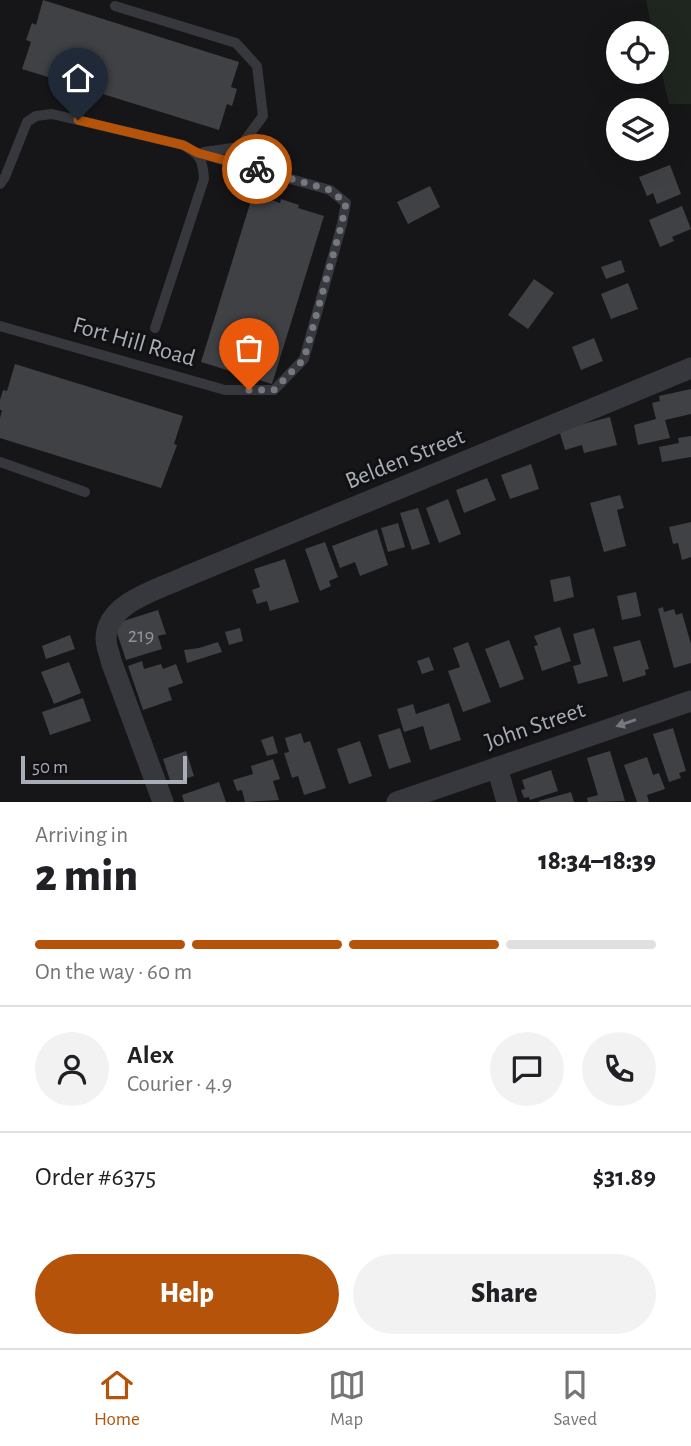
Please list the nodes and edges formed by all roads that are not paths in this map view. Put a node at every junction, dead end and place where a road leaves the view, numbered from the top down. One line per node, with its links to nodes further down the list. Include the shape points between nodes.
1 (115, 6): 2 (lane, Fort Hill Road, via 236,43 257,66 263,116 240,147)
2 (198, 153): 3 (lane, Fort Hill Road, via 183,145 52,114 36,116 27,122); 4 (lane, Fort Hill Road, via 330,190 346,203 304,359 274,390 225,390); 5 (lane, Fort Hill Road, via 204,179)
3 (0, 184)
4 (0, 326)
5 (155, 328)
6 (691, 368): 11 (street, Belden Street, via 120,607 106,639 111,662)
7 (0, 462): 8 (lane)
8 (85, 492)
9 (691, 701): 10 (street, John Street, one-way to 10)
10 (497, 767): 12 (street, John Street); 13 (street)
11 (163, 802)
12 (397, 802)
13 (508, 802)

